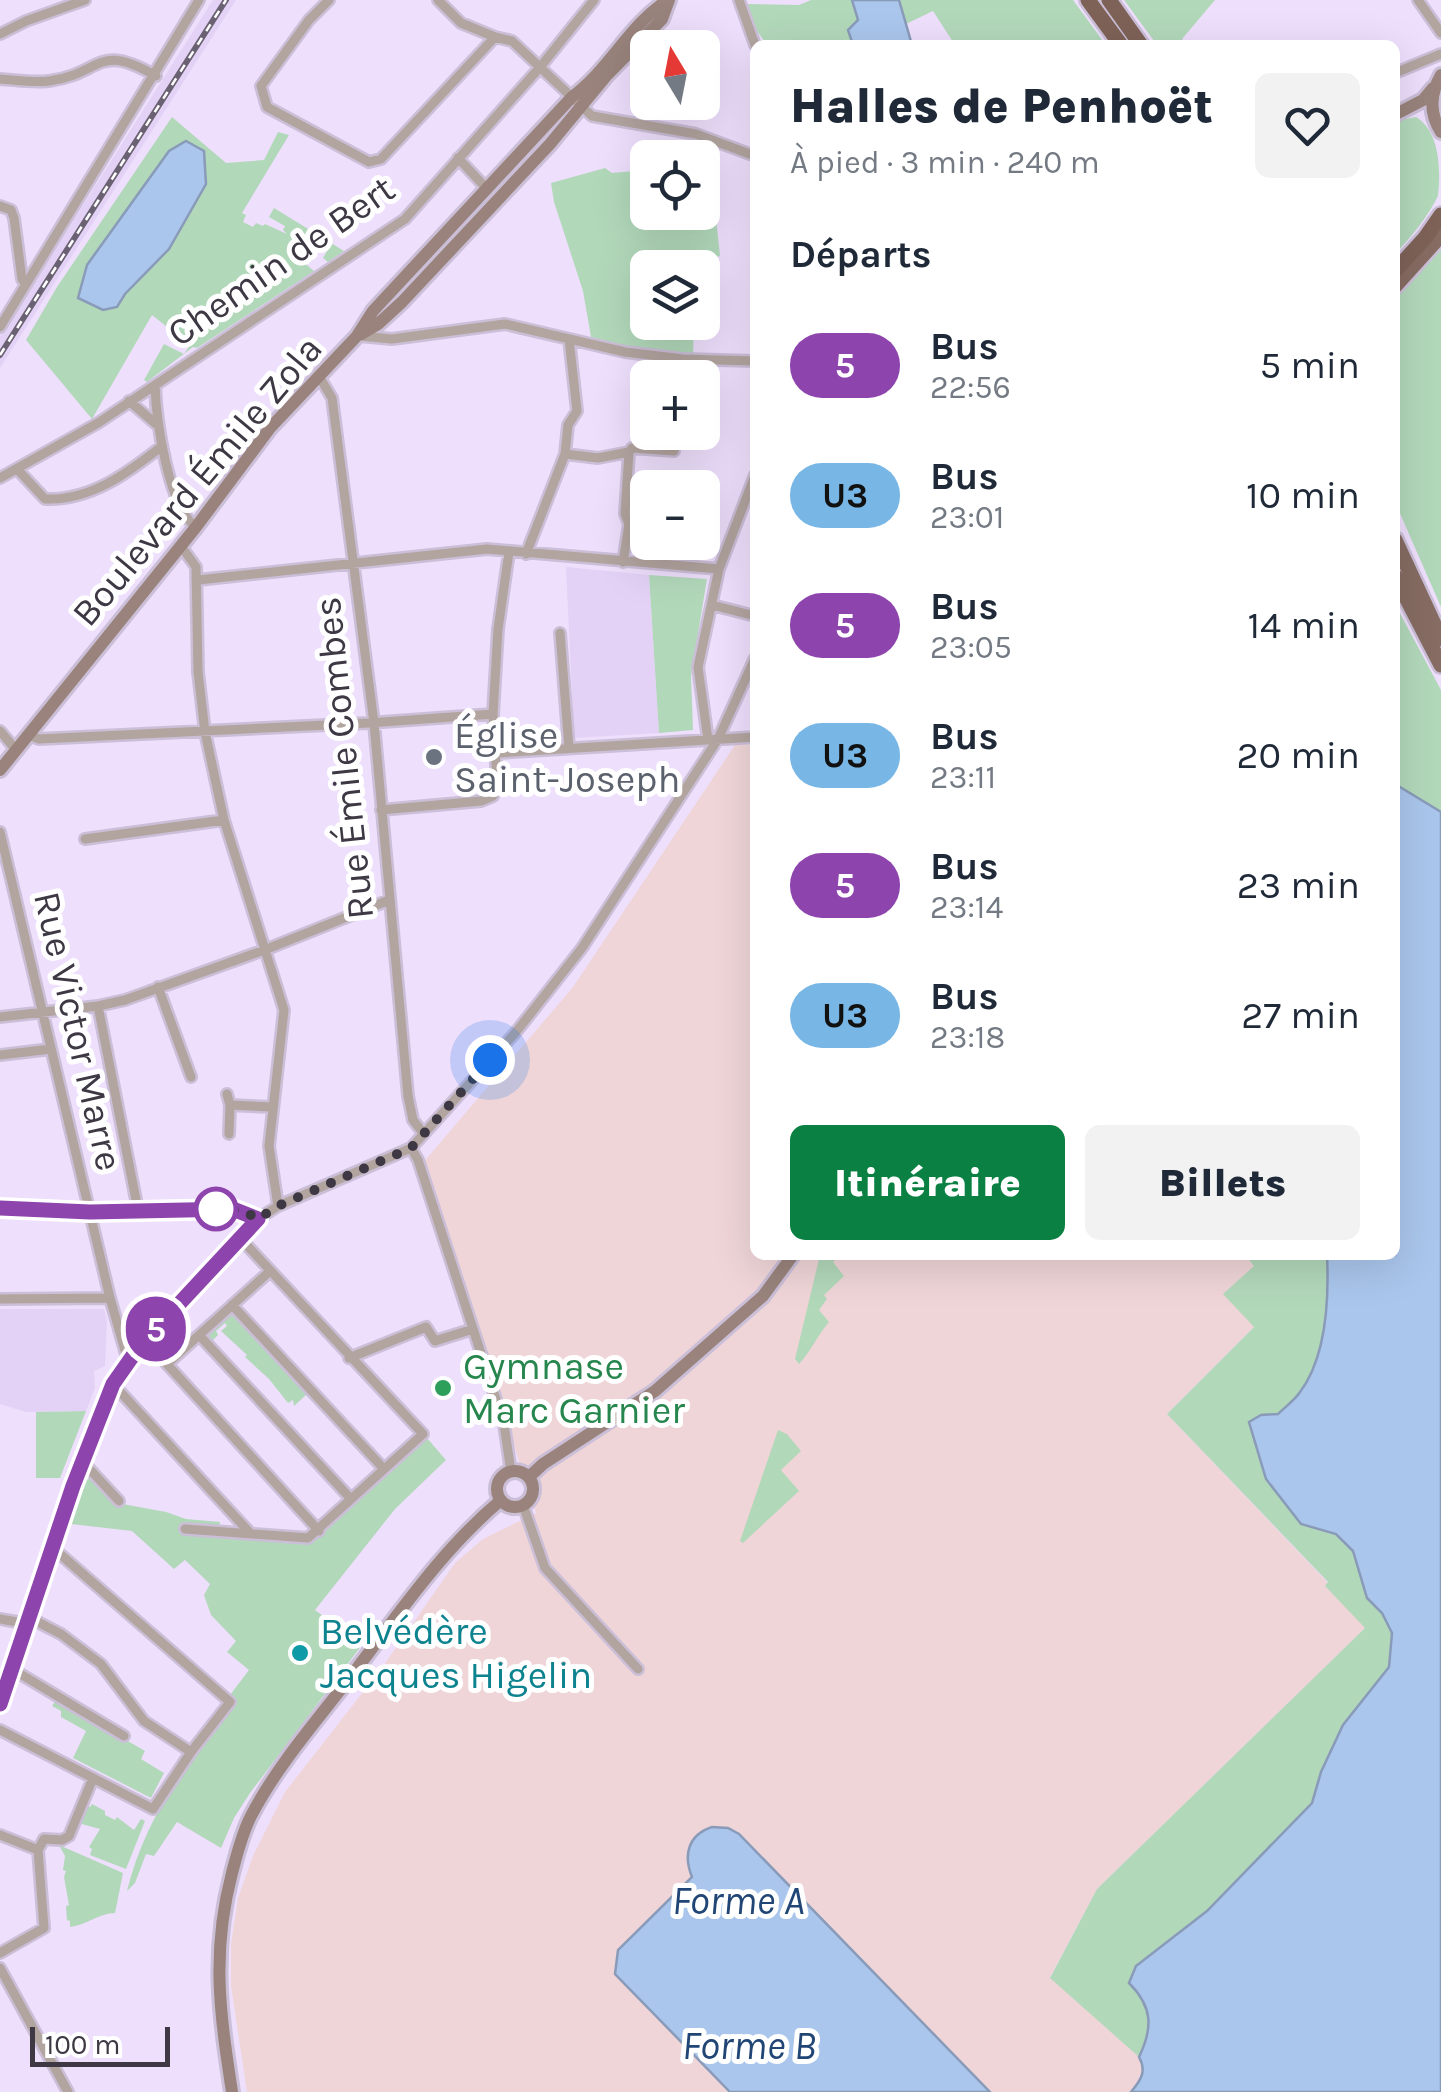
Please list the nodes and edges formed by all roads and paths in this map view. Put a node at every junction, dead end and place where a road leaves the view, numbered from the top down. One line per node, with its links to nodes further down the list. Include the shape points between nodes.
1 (199, 0): 19 (street)
2 (329, 0): 12 (street, via 261,86 262,101 368,162 381,160)
3 (438, 0): 12 (street, via 461,23)
4 (594, 0): 17 (street, Chemin de Bert)
5 (1088, 0): 14 (highway)
6 (1109, 0): 15 (highway)
7 (1418, 0): 10 (street)
8 (78, 1): 11 (street)
9 (739, 4): 13 (street)
10 (1441, 33)
11 (0, 34)
12 (495, 37): 17 (street, via 512,41)
13 (753, 40)
14 (1117, 40)
15 (1137, 40)
16 (1441, 54): 18 (street)
17 (542, 66): 22 (street); 27 (street, Chemin de Bert)
18 (1400, 72)
19 (156, 76): 20 (street, via 136,63 106,59 47,82); 34 (street)
20 (0, 79)
21 (1438, 81): 23 (main road, via 1423,100); 25 (main road, via 1432,112)
22 (577, 102): 22 (main road, Boulevard Émile Zola, via 662,19 668,0 644,17); 26 (street, via 592,116 696,134); 28 (main road, Boulevard Émile Zola); 36 (main road, Boulevard Émile Zola, via 550,144 402,302)
23 (1400, 111)
24 (1400, 113): 25 (main road, via 1424,116)
25 (1439, 128)
26 (750, 154)
27 (458, 158): 28 (street); 40 (street, Chemin de Bert, via 405,219)
28 (486, 188): 36 (main road, Boulevard Émile Zola, via 373,310)
29 (0, 206): 34 (street, via 14,218)
30 (1441, 214): 32 (highway)
31 (1441, 235): 33 (main road)
32 (1400, 266)
33 (1400, 280)
34 (26, 283): 35 (street)
35 (0, 327)
36 (357, 336): 37 (street, via 392,339 505,324); 39 (main road, Boulevard Émile Zola)
37 (568, 339): 38 (street, via 664,356); 46 (street, via 576,411)
38 (750, 360)
39 (320, 378): 50 (main road, Boulevard Émile Zola, via 270,428); 56 (street, Rue Émile Combes, via 332,398)
40 (155, 385): 41 (street, Chemin de Bert); 42 (street)
41 (129, 401): 42 (street); 47 (street, Chemin de Bert)
42 (156, 424): 43 (street)
43 (162, 446): 47 (street, via 125,476 71,498 44,498); 50 (street, via 182,514)
44 (674, 451): 45 (street)
45 (629, 452): 46 (street, via 598,458); 55 (street)
46 (565, 454): 54 (street)
47 (18, 470): 48 (street, Chemin de Bert)
48 (0, 478)
49 (750, 488): 57 (street)
50 (196, 527): 51 (main road, Boulevard Émile Zola)
51 (181, 546): 58 (street); 70 (main road, Boulevard Émile Zola)
52 (1400, 551): 63 (main road)
53 (509, 552): 54 (street); 56 (street); 66 (street)
54 (526, 554): 55 (street)
55 (624, 562): 57 (street)
56 (353, 565): 58 (street); 67 (street, Rue Émile Combes)
57 (719, 569): 60 (street)
58 (198, 580): 69 (street)
59 (1400, 586): 64 (main road)
60 (712, 605): 61 (street); 72 (street, via 698,668)
61 (750, 615)
62 (560, 633): 73 (street)
63 (1441, 639)
64 (1441, 665)
65 (750, 668): 72 (street)
66 (493, 714): 67 (street); 75 (street)
67 (374, 723): 69 (street); 77 (street, Rue Émile Combes)
68 (0, 731): 74 (street)
69 (205, 732): 70 (street); 78 (street)
70 (28, 734): 74 (main road, Boulevard Émile Zola)
71 (750, 737): 72 (street)
72 (713, 739): 73 (street); 93 (street, via 582,948)
73 (569, 748): 75 (street)
74 (16, 750): 76 (main road, Boulevard Émile Zola)
75 (496, 753): 77 (street, via 493,796)
76 (0, 770)
77 (381, 810): 81 (street, Rue Émile Combes)
78 (224, 820): 80 (street); 82 (street)
79 (0, 832): 85 (street, Rue Victor Marre)
80 (85, 838)
81 (389, 900): 82 (street); 93 (street, Rue Émile Combes, via 411,1114)
82 (266, 950): 83 (street); 92 (street, via 284,1010)
83 (158, 988): 84 (street); 89 (street)
84 (98, 1006): 85 (street); 98 (street)
85 (42, 1011): 86 (street); 87 (street, Rue Victor Marre)
86 (0, 1017)
87 (51, 1049): 88 (street); 99 (street, Rue Victor Marre)
88 (0, 1055)
89 (190, 1077)
90 (227, 1094): 91 (street)
91 (230, 1106): 92 (street); 94 (street)
92 (272, 1107): 96 (street, via 269,1146)
93 (424, 1133): 95 (street)
94 (230, 1134)
95 (411, 1148): 96 (street); 107 (street)
96 (278, 1206): 100 (street)
97 (0, 1208): 99 (street)
98 (138, 1210): 99 (street); 100 (street, via 233,1209)
99 (90, 1212): 104 (street, Rue Victor Marre)
100 (258, 1219): 101 (street)
101 (240, 1238): 103 (street); 109 (street)
102 (789, 1260): 117 (main road, via 763,1296 655,1391)
103 (269, 1272): 106 (street); 110 (street)
104 (110, 1298): 105 (street); 111 (street, Rue Victor Marre)
105 (0, 1300)
106 (232, 1305): 108 (street); 115 (street)
107 (473, 1329): 110 (street, via 435,1341 426,1327); 116 (street, via 504,1424)
108 (199, 1335): 112 (street); 118 (street)
109 (145, 1340): 111 (street); 112 (street)
110 (349, 1358): 115 (street, via 422,1434)
111 (128, 1360): 113 (street)
112 (167, 1364): 123 (street)
113 (113, 1384): 114 (street); 124 (street)
114 (83, 1462): 120 (street); 125 (street)
115 (384, 1470): 118 (street)
116 (511, 1472): 117 (main road); 119 (main road, via 498,1483)
117 (529, 1477): 121 (main road, via 532,1493)
118 (352, 1499): 123 (street)
119 (501, 1500): 121 (main road); 140 (main road, via 409,1598 249,1819 222,1914 217,1964)
120 (119, 1501)
121 (522, 1505): 129 (street, via 544,1568)
122 (186, 1528): 124 (street)
123 (318, 1532): 124 (street, via 308,1538)
124 (252, 1534)
125 (53, 1548): 127 (street); 133 (street, via 230,1702)
126 (0, 1619): 127 (street)
127 (29, 1621): 128 (street); 133 (street, via 62,1634 101,1664 144,1721)
128 (12, 1669): 130 (street); 132 (street)
129 (638, 1670)
130 (0, 1704)
131 (0, 1730): 134 (street)
132 (124, 1736)
133 (190, 1752): 134 (street, via 154,1809)
134 (92, 1778): 136 (street, via 68,1836 44,1839)
135 (0, 1836): 136 (street)
136 (38, 1850): 137 (street, via 44,1928)
137 (0, 1953)
138 (0, 1968): 139 (street)
139 (68, 2092)
140 (232, 2092)

